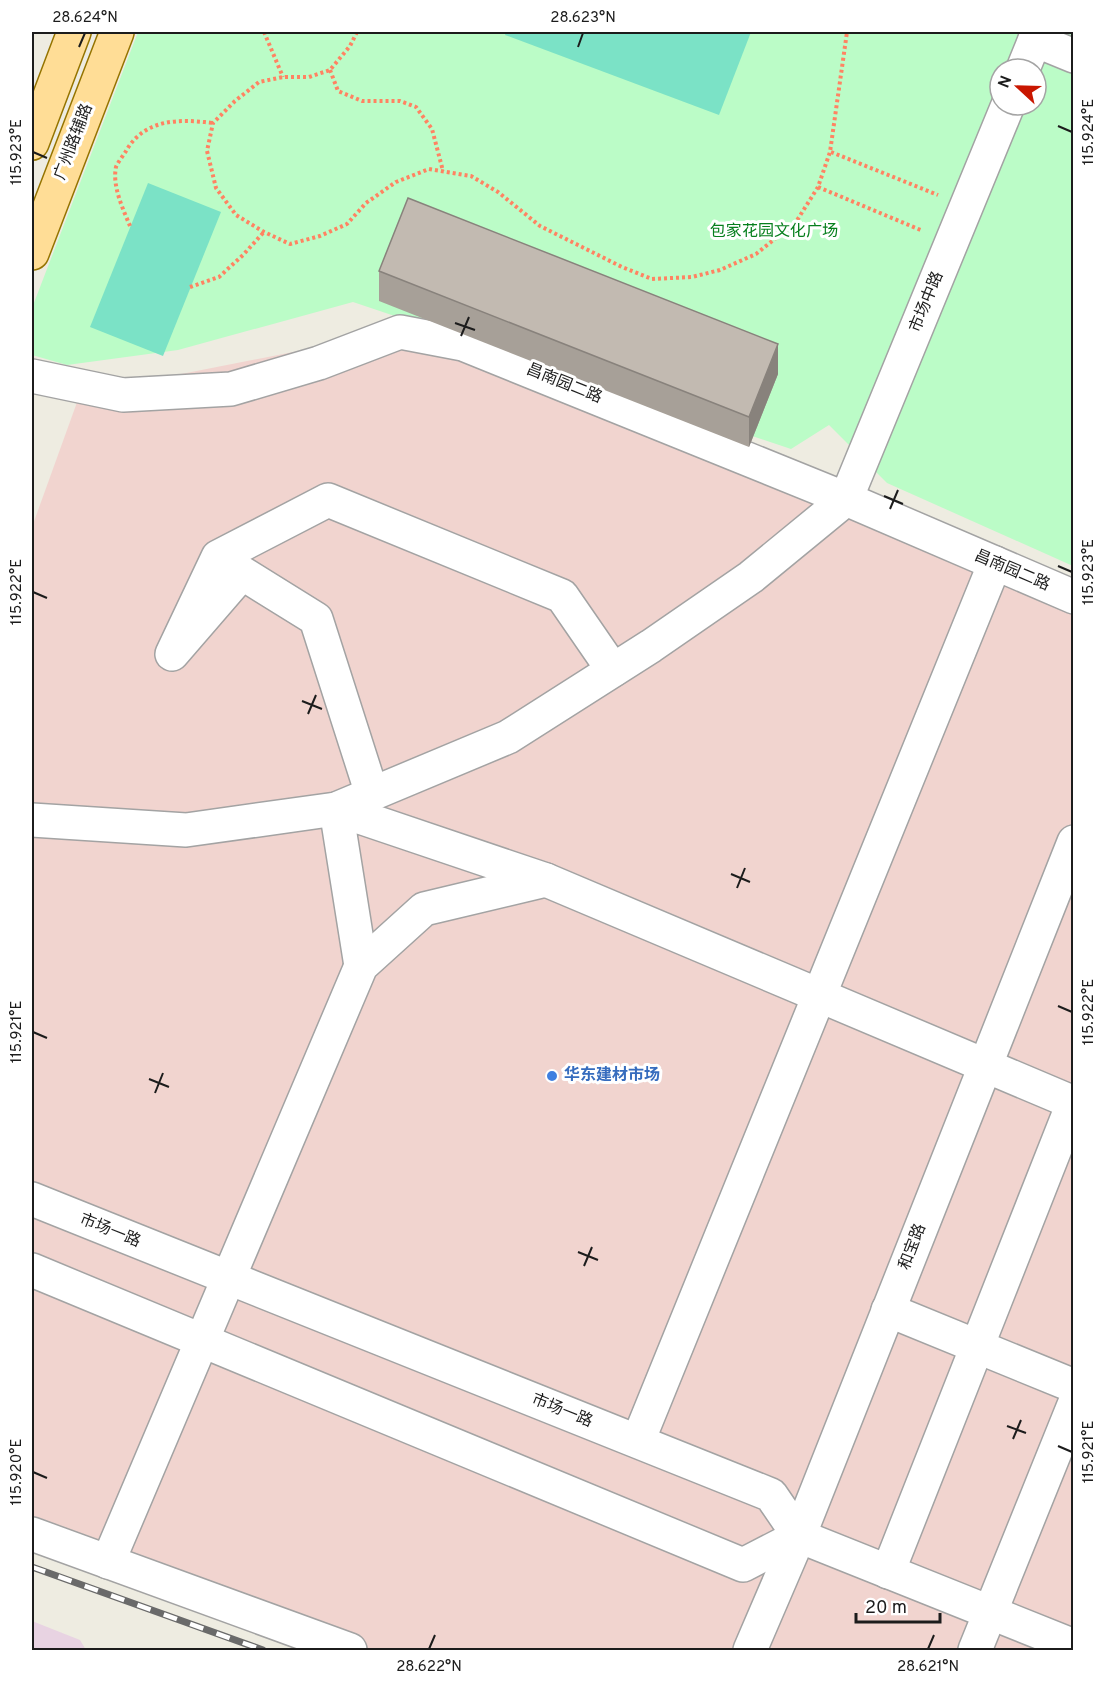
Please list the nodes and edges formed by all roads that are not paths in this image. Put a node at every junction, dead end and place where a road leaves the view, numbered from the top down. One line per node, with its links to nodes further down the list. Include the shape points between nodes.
1 (74, 32): 6 (main road)
2 (117, 32): 7 (main road, 广州路辅路)
3 (1032, 47): 4 (street)
4 (1074, 56)
5 (1003, 117): 9 (street, 市场中路)
6 (32, 142)
7 (32, 253)
8 (34, 384): 9 (street, 昌南园二路, via 123,395 231,389 319,363 400,332 464,344)
9 (846, 499): 10 (street, 昌南园二路); 12 (street, via 751,577)
10 (995, 563): 11 (street, 昌南园二路); 19 (street)
11 (1074, 597)
12 (613, 670): 13 (street, via 508,737); 13 (street, via 562,596 328,500 218,557 172,654 242,573 316,620)
13 (372, 794): 14 (street)
14 (336, 809): 15 (street, via 186,830); 17 (street); 18 (street)
15 (32, 820)
16 (1070, 861): 20 (street, 和宝路)
17 (546, 880): 18 (street, via 424,909); 19 (street)
18 (361, 966): 24 (street)
19 (819, 995): 20 (street); 30 (street)
20 (984, 1065): 21 (street); 25 (street, 和宝路)
21 (1073, 1102): 27 (street)
22 (32, 1199): 24 (street, 市场一路)
23 (32, 1270): 26 (street)
24 (229, 1278): 26 (street); 30 (street, 市场一路)
25 (888, 1310): 27 (street); 32 (street, 和宝路)
26 (202, 1341): 32 (street, via 743,1565); 33 (street)
27 (977, 1347): 28 (street); 34 (street)
28 (1074, 1386)
29 (1074, 1405): 35 (street)
30 (638, 1441): 32 (street, 市场一路, via 771,1495)
31 (32, 1534): 33 (street)
32 (800, 1536): 34 (street); 38 (street, 和宝路)
33 (108, 1562): 37 (street)
34 (888, 1572): 35 (street)
35 (990, 1613): 36 (street); 39 (street)
36 (1074, 1646)
37 (350, 1650)
38 (750, 1650)
39 (975, 1650)

